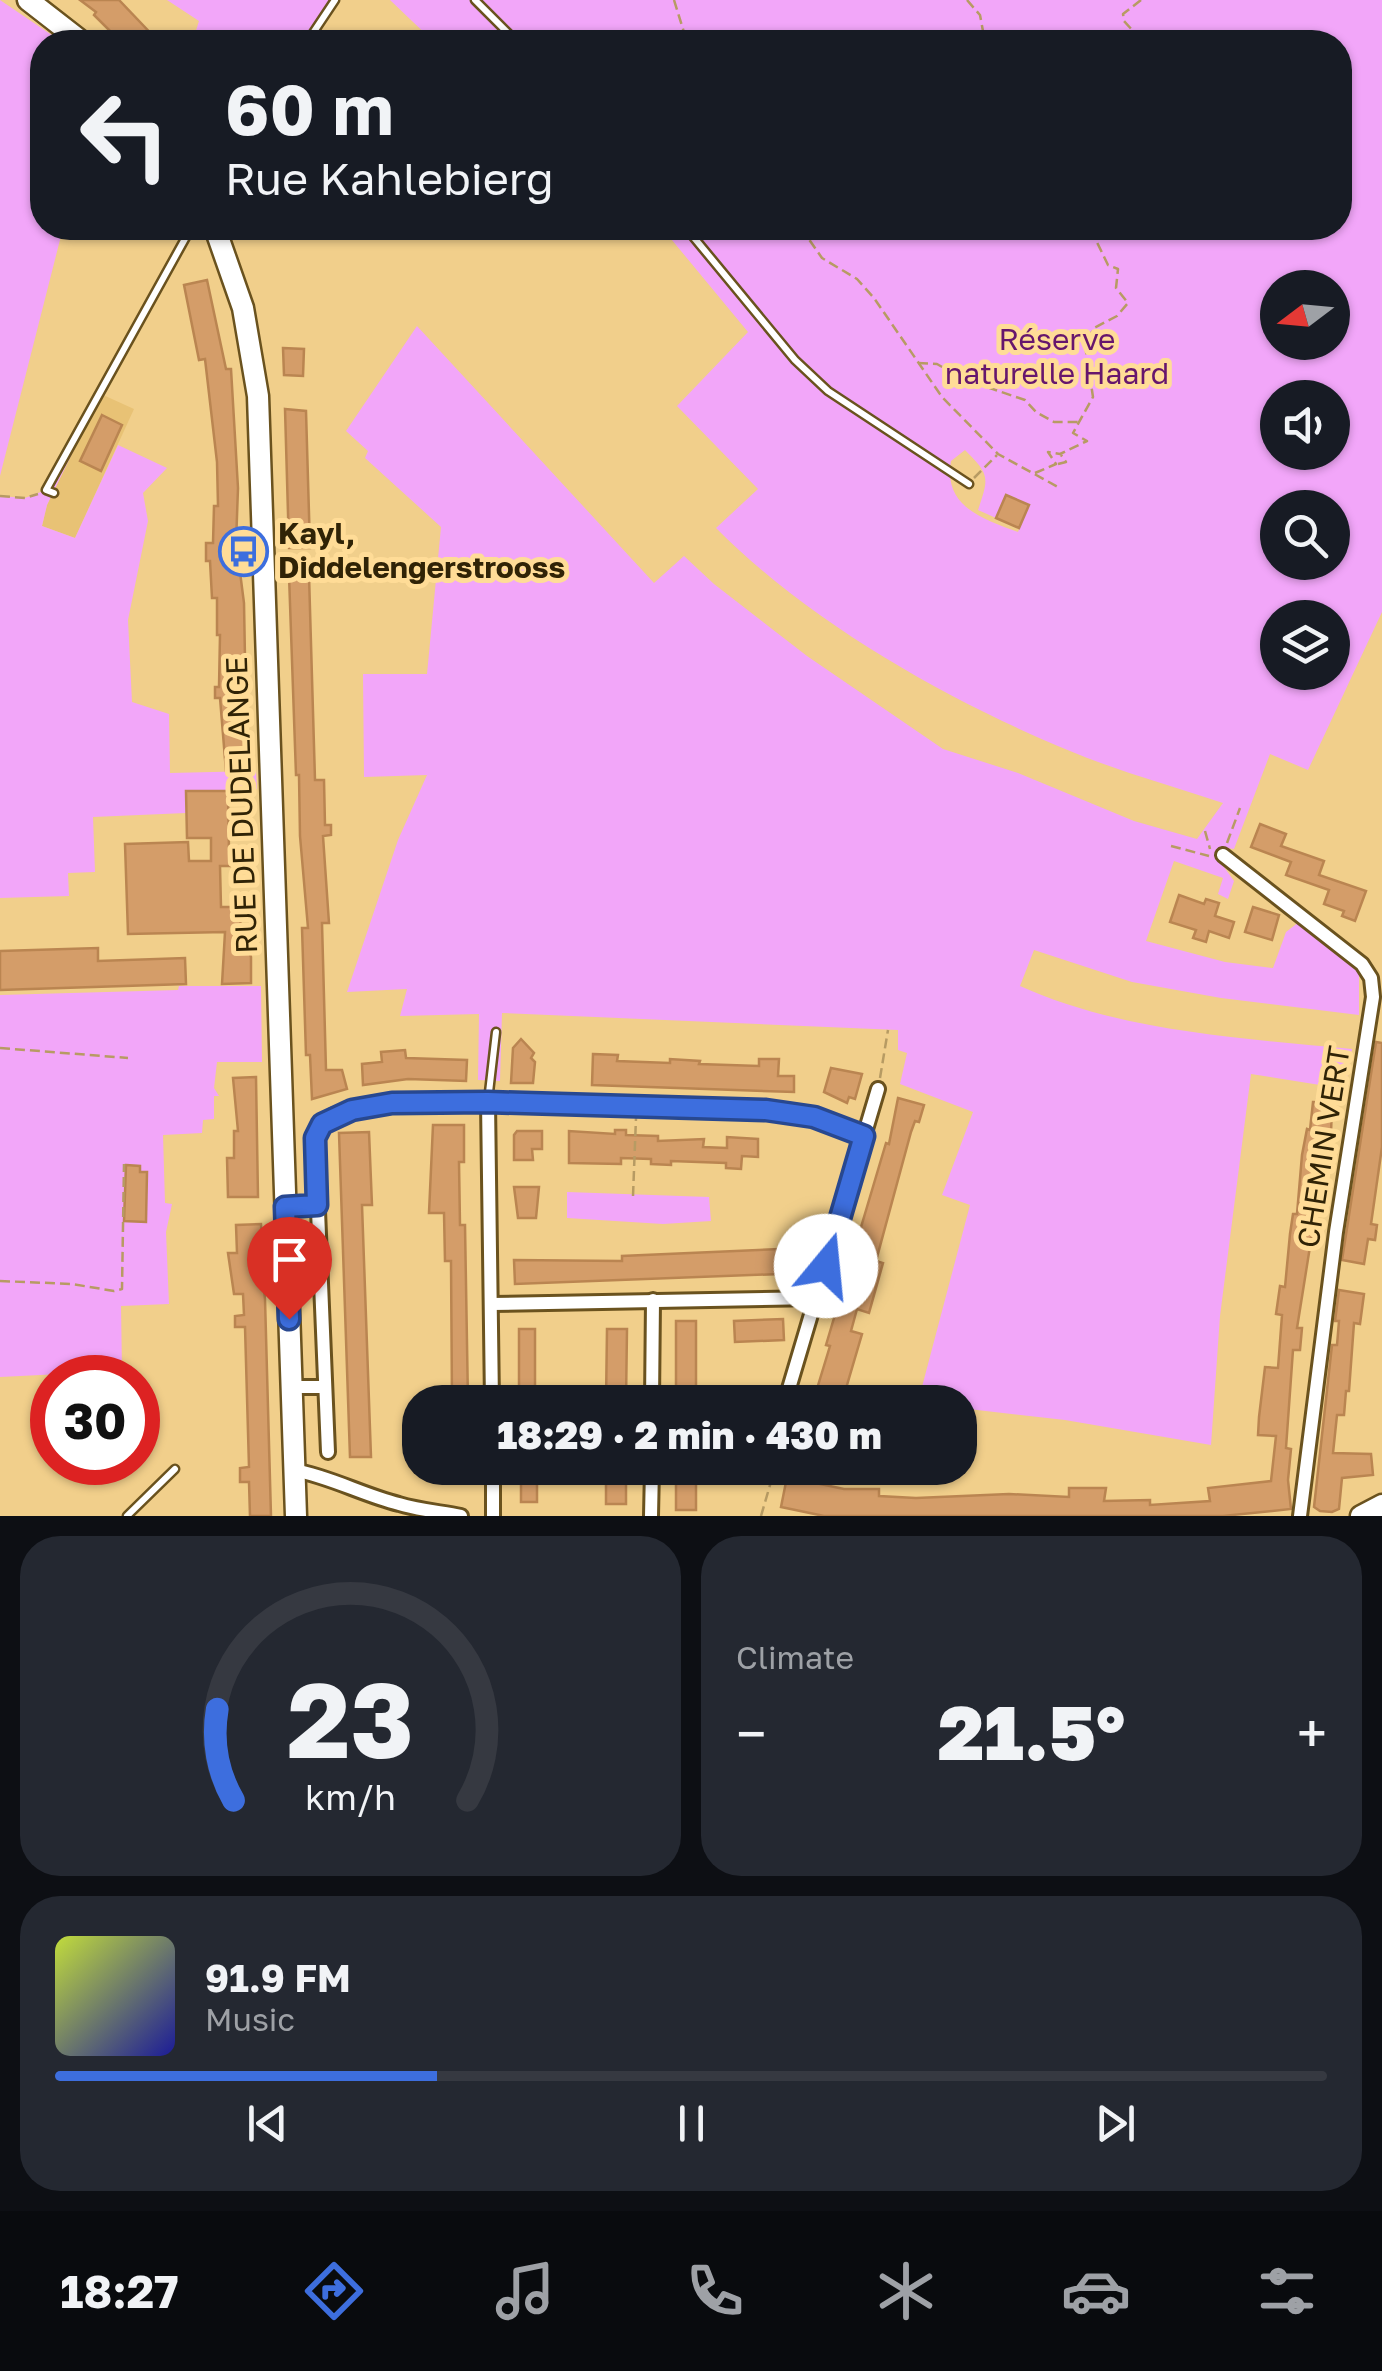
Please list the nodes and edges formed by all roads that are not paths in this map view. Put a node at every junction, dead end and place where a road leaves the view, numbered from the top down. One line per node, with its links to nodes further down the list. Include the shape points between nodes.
1 (28, 0): 4 (main road)
2 (335, 0): 5 (lane)
3 (475, 0): 6 (lane)
4 (67, 30)
5 (316, 30)
6 (506, 30)
7 (183, 240): 11 (lane)
8 (219, 240): 18 (main road, RUE DE DUDELANGE, via 243,308 258,396)
9 (696, 240): 10 (lane, via 828,392)
10 (969, 484)
11 (50, 491)
12 (1223, 855): 37 (street, CHEMIN VERT, via 1362,964 1371,978)
13 (496, 1032): 15 (lane)
14 (878, 1089): 16 (street)
15 (488, 1102): 16 (street, via 766,1110 814,1117); 17 (street, via 392,1103 334,1115 315,1138); 21 (street)
16 (864, 1136): 19 (street)
17 (317, 1205): 18 (street); 25 (street)
18 (285, 1207): 26 (main road, RUE DE DUDELANGE)
19 (816, 1298): 20 (street); 24 (street)
20 (653, 1300): 21 (street); 23 (street)
21 (491, 1304): 22 (street)
22 (492, 1385)
23 (652, 1385)
24 (790, 1385)
25 (325, 1386): 26 (street); 27 (street)
26 (290, 1387): 29 (main road, RUE DE DUDELANGE)
27 (328, 1452)
28 (174, 1469): 32 (lane)
29 (294, 1470): 33 (main road, RUE DE DUDELANGE); 34 (street, via 400,1505)
30 (493, 1485): 35 (street)
31 (652, 1485): 36 (street)
32 (128, 1516)
33 (296, 1516)
34 (461, 1516)
35 (493, 1516)
36 (651, 1516)
37 (1300, 1516)

